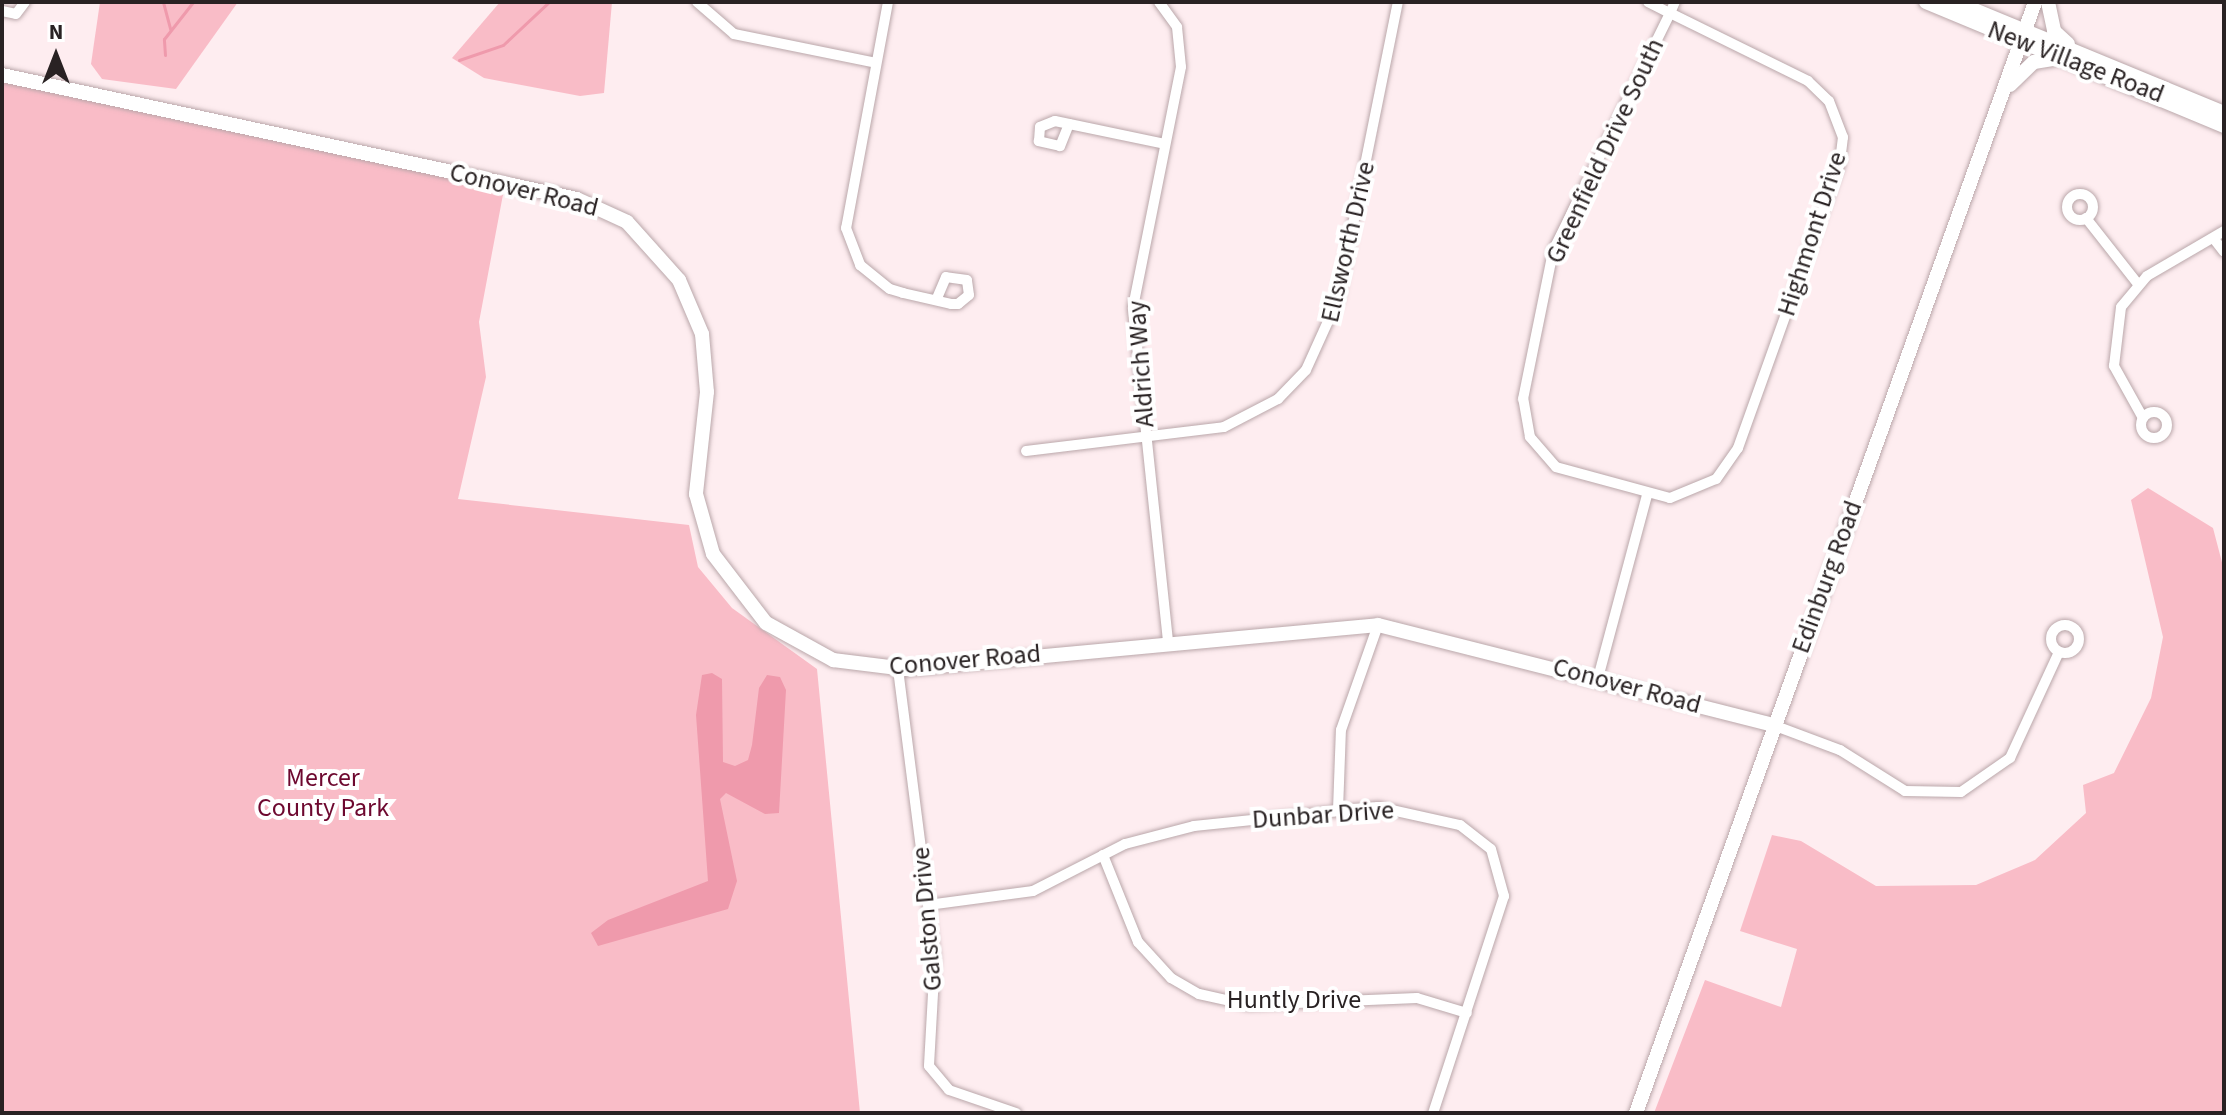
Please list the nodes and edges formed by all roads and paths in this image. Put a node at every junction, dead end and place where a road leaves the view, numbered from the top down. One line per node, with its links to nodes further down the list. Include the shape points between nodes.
1 (25, 2): 12 (street, via 16,14)
2 (697, 2): 16 (street, via 734,34)
3 (888, 2): 16 (street)
4 (1159, 2): 22 (street, Aldrich Way, via 1177,27 1182,53)
5 (1398, 2): 30 (street, Ellsworth Drive, via 1338,299 1316,356 1278,399 1243,420)
6 (1648, 2): 13 (street, Highmont Drive)
7 (1675, 2): 13 (street, Greenfield Drive South)
8 (1926, 2): 14 (street, New Village Road)
9 (1955, 2): 14 (street, New Village Road)
10 (2035, 2): 14 (street, Edinburg Road)
11 (2047, 2): 14 (street, Edinburg Road); 15 (street, via 2054,31)
12 (2, 11)
13 (1670, 13): 32 (street, Highmont Drive, via 1808,81 1829,101 1843,137 1840,163 1738,448); 33 (street, Greenfield Drive South, via 1553,251 1523,399 1530,437 1545,459 1568,473)
14 (2025, 37): 15 (street, New Village Road); 18 (street, Edinburg Road)
15 (2071, 54): 18 (street, via 2034,62); 19 (street, New Village Road); 21 (street, New Village Road)
16 (876, 63): 28 (street, via 846,215 848,242 879,283)
17 (2, 75): 37 (street, Conover Road, via 577,199 627,222 679,280 702,334 707,392 696,494 724,574 750,608 797,644 857,666)
18 (2007, 88): 39 (street, Edinburg Road)
19 (2224, 113)
20 (1069, 124): 22 (street)
21 (2224, 126)
22 (1165, 144): 30 (street, Aldrich Way, via 1133,308)
23 (2086, 218): 27 (street)
24 (2224, 231): 25 (street)
25 (2214, 239): 26 (street); 27 (street)
26 (2224, 252)
27 (2138, 284): 29 (street, via 2121,307 2112,350 2118,381)
28 (936, 300)
29 (2143, 418)
30 (1147, 438): 31 (street, Ellsworth Drive); 35 (street, Aldrich Way)
31 (1026, 451)
32 (1707, 486): 33 (street, Greenfield Drive South, via 1683,496)
33 (1647, 495): 38 (street)
34 (1378, 625): 35 (street, Conover Road); 38 (street, Conover Road); 40 (street, via 1341,730)
35 (1168, 640): 37 (street, Conover Road)
36 (2059, 652): 39 (street, via 2010,758 1961,792 1905,791 1840,750)
37 (898, 669): 42 (street, Galston Drive)
38 (1598, 678): 39 (street, Conover Road)
39 (1773, 725): 46 (street, Edinburg Road)
40 (1338, 810): 41 (street, Dunbar Drive, via 1171,830); 43 (street, Dunbar Drive, via 1422,812 1472,831 1491,849 1504,896)
41 (1103, 855): 42 (street, Dunbar Drive, via 1033,891); 43 (street, Huntly Drive, via 1138,942 1171,978 1199,994 1248,1005 1417,998)
42 (928, 905): 44 (street, Galston Drive, via 935,984 929,1066 949,1090)
43 (1467, 1013): 45 (street, Dunbar Drive)
44 (1016, 1113)
45 (1433, 1113)
46 (1636, 1113)

